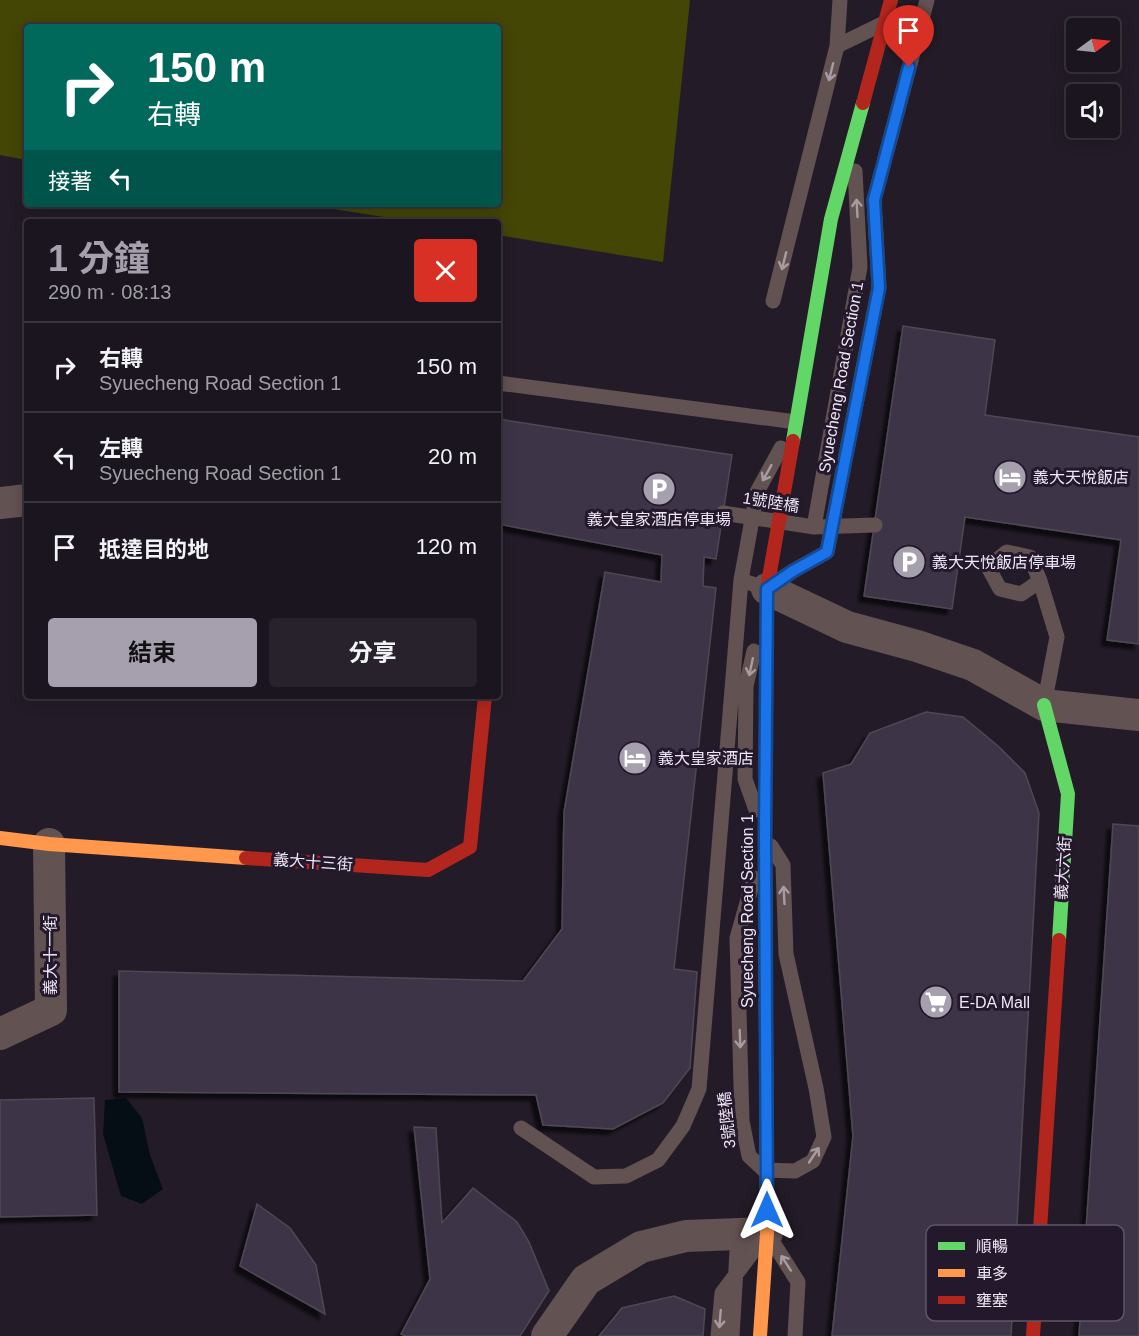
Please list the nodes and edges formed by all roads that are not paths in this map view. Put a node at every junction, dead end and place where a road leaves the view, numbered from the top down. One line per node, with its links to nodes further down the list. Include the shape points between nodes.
1 (840, 0): 6 (lane)
2 (879, 0): 5 (street)
3 (891, 0): 5 (street)
4 (927, 0): 17 (lane, Syuecheng Road Section 1, via 874,200 879,288 827,552 793,571)
5 (885, 23): 6 (lane); 7 (street)
6 (837, 46): 8 (lane, one-way to 8)
7 (853, 141): 10 (street, via 831,219); 15 (lane, 1號陸橋, one-way to 7, via 860,267)
8 (773, 302)
9 (501, 383): 10 (lane)
10 (796, 422): 17 (street); 17 (lane, one-way to 17, via 757,492)
11 (24, 500): 12 (street)
12 (0, 503)
13 (723, 513): 15 (lane, 1號陸橋)
14 (874, 525): 15 (lane, 1號陸橋)
15 (814, 527)
16 (1040, 581): 19 (lane, via 1057,637)
17 (754, 585): 19 (street, via 847,627 974,665); 21 (lane, 3號陸橋, via 746,686 745,778); 27 (lane, via 699,1089 683,1126 658,1160 626,1176 594,1178)
18 (485, 699): 23 (street, 義大十三街, via 470,847 428,870)
19 (1044, 705): 20 (street); 28 (street, 義大六街, via 1068,794)
20 (1139, 716)
21 (765, 836): 24 (lane, 3號陸橋, one-way to 21, via 783,865); 24 (lane, 3號陸橋, one-way to 24, via 737,938 742,1121 749,1156 764,1170 795,1171 813,1161 824,1137 786,954); 25 (street, Syuecheng Road Section 1)
22 (0, 838): 23 (street, 義大十三街)
23 (49, 844): 26 (street, 義大十一街, via 51,1010)
24 (786, 919): 25 (lane)
25 (765, 943): 29 (street, Syuecheng Road Section 1)
26 (0, 1034)
27 (521, 1128)
28 (1040, 1225)
29 (753, 1233): 30 (lane); 30 (lane, Syuecheng Road Section 1); 32 (street, via 686,1236 641,1247 586,1280); 35 (street, Syuecheng Road Section 1); 36 (lane, one-way to 29, via 798,1282)
30 (736, 1274): 33 (lane, one-way to 33, via 722,1293); 34 (lane, Syuecheng Road Section 1)
31 (1034, 1321): 37 (street, 義大六街)
32 (547, 1336)
33 (718, 1336)
34 (732, 1336)
35 (760, 1336)
36 (795, 1336)
37 (1033, 1336)

